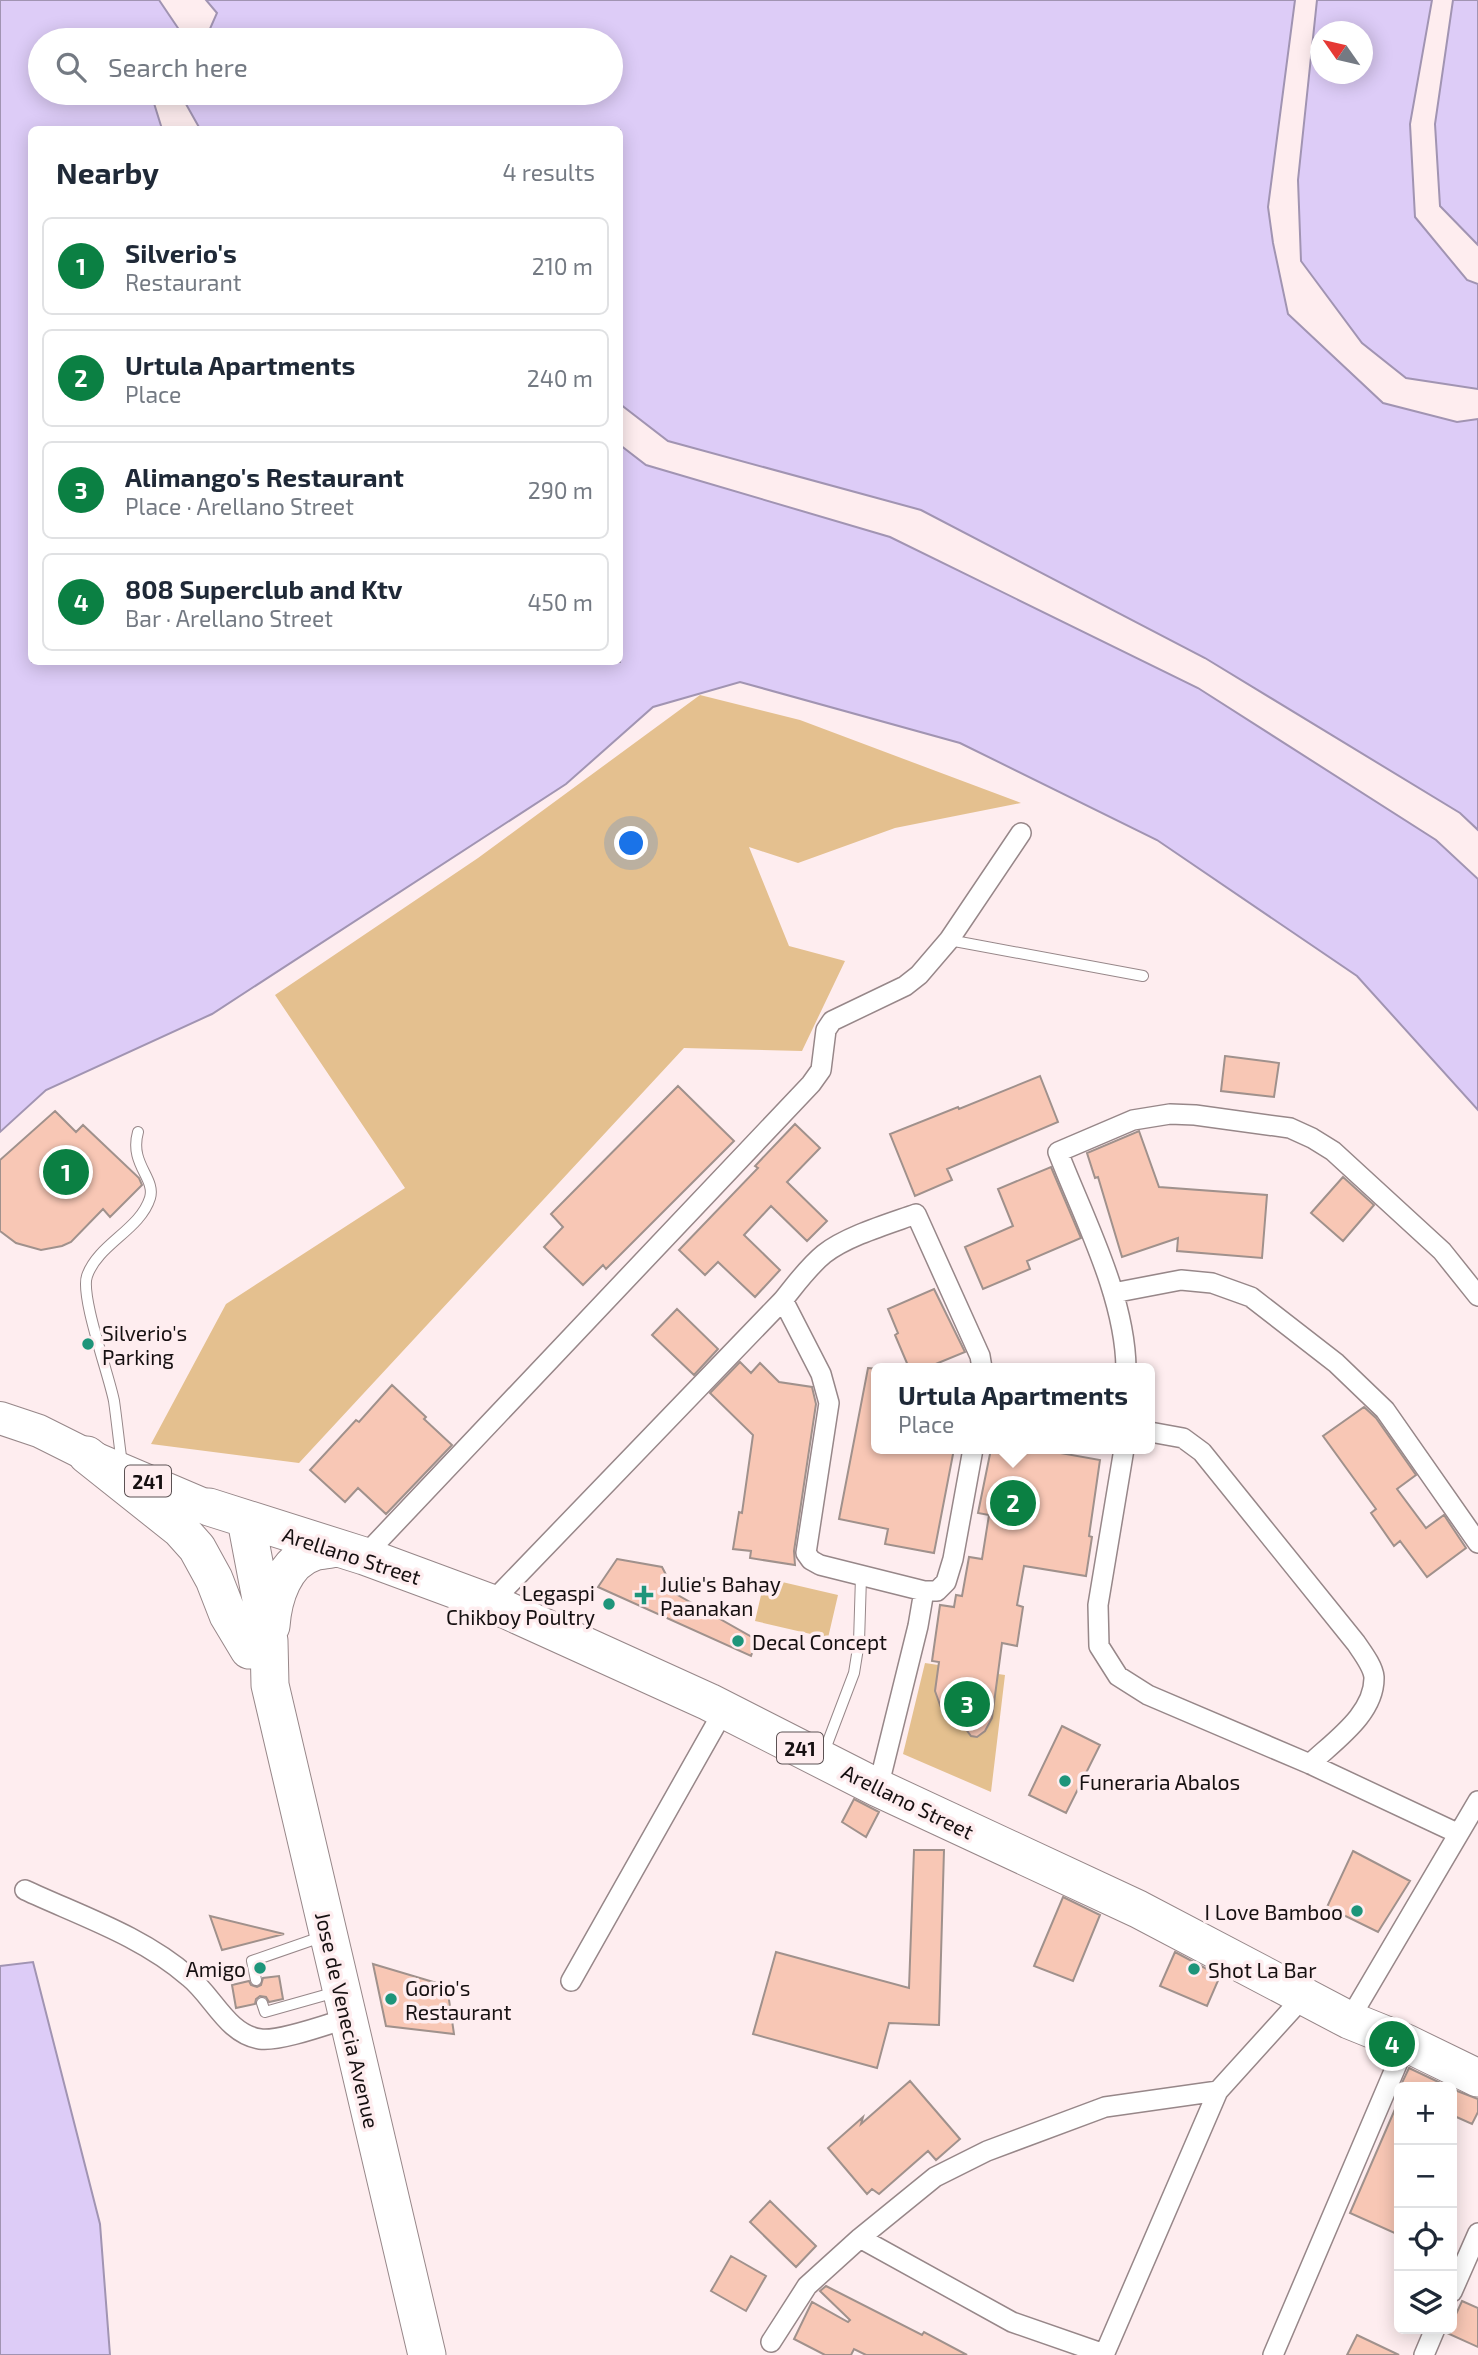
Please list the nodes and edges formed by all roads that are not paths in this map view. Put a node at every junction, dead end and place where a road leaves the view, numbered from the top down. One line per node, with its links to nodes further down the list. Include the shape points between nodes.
1 (1021, 833): 2 (street)
2 (949, 940): 3 (lane); 19 (street, via 905,986 832,1021 826,1030 821,1070 811,1084)
3 (1143, 976)
4 (138, 1132): 15 (lane, via 135,1156 151,1189 150,1198 141,1214 93,1262 85,1285 114,1399)
5 (1114, 1293): 6 (street, via 1058,1152 1133,1121 1170,1114 1290,1128 1312,1138 1333,1151 1442,1251); 9 (street); 18 (street, via 1181,1280 1212,1283 1251,1297 1336,1363 1385,1410)
6 (1478, 1296)
7 (783, 1300): 8 (street, via 824,1254 916,1214); 20 (street, via 821,1374 829,1403 806,1552 811,1560); 22 (street)
8 (981, 1363)
9 (1126, 1363)
10 (0, 1418): 14 (main road, 241)
11 (1155, 1433): 26 (street, via 1183,1438 1202,1452 1356,1643 1374,1674 1362,1714)
12 (972, 1454): 21 (street, via 946,1582 937,1591)
13 (1123, 1454): 26 (street, via 1098,1605 1099,1646 1118,1676 1148,1695)
14 (87, 1455): 15 (main road, 241); 23 (highway, via 170,1520 197,1548 228,1615)
15 (123, 1470): 16 (main road, 241)
16 (209, 1507): 17 (highway, Arellano Street / 241); 23 (highway, Jose de Venecia Avenue)
17 (246, 1520): 19 (highway, Arellano Street / 241); 23 (highway, Jose de Venecia Avenue)
18 (1478, 1543)
19 (350, 1552): 22 (highway, Arellano Street / 241); 23 (highway, via 312,1553 294,1565 280,1584)
20 (861, 1577): 21 (street); 25 (lane, via 854,1673)
21 (924, 1591): 27 (street)
22 (491, 1603): 24 (highway, Arellano Street / 241)
23 (259, 1645): 31 (highway, Jose de Venecia Avenue)
24 (724, 1710): 25 (highway, Arellano Street / 241); 33 (street)
25 (821, 1759): 27 (highway, Arellano Street / 241)
26 (1310, 1764): 29 (street)
27 (878, 1788): 34 (highway, Arellano Street / 241, via 1138,1909)
28 (1478, 1801): 29 (street)
29 (1457, 1833): 37 (street)
30 (25, 1890): 36 (street, via 138,1941 167,1959 245,2034 275,2038)
31 (328, 1935): 32 (lane, via 252,1961); 36 (highway, Jose de Venecia Avenue)
32 (257, 1980)
33 (571, 1981)
34 (1304, 1996): 37 (highway, Arellano Street / 241); 40 (street)
35 (262, 2003): 36 (lane, via 265,2012)
36 (345, 2004): 47 (highway, Jose de Venecia Avenue)
37 (1349, 2020): 38 (highway, Arellano Street / 241)
38 (1406, 2043): 39 (highway, Arellano Street / 241); 48 (street)
39 (1478, 2078)
40 (1218, 2091): 42 (street, via 1105,2107 987,2151 934,2177); 46 (street)
41 (1478, 2233): 43 (street)
42 (860, 2238): 45 (street, via 807,2286); 46 (street, via 1012,2322)
43 (1457, 2281)
44 (1433, 2334): 49 (street)
45 (771, 2342)
46 (1104, 2354)
47 (427, 2355)
48 (1273, 2355)
49 (1424, 2355)

